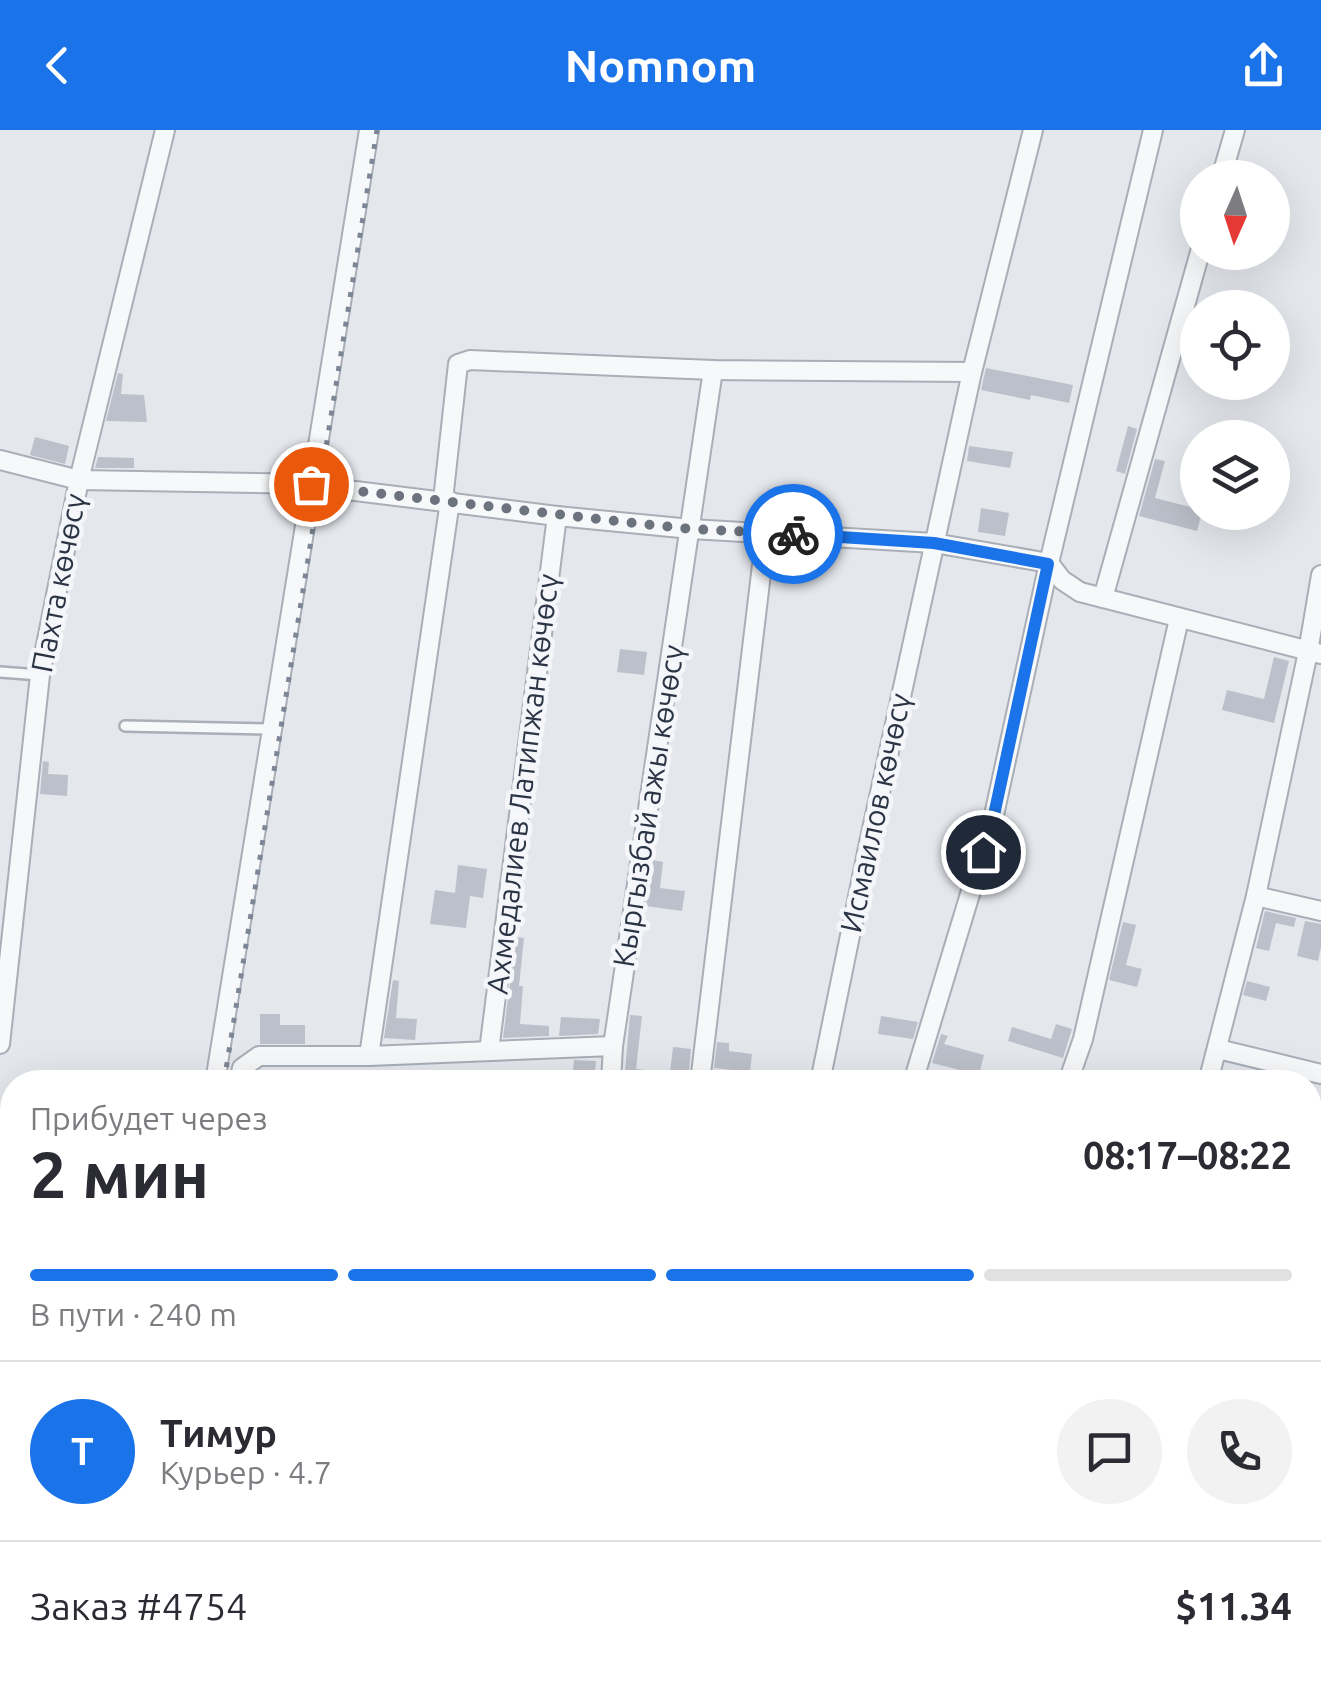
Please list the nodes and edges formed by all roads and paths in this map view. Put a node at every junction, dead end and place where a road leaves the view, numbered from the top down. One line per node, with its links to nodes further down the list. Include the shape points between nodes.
1 (165, 130): 11 (street, Пахта көчөсү)
2 (369, 130): 12 (street)
3 (1033, 130): 9 (street, Исмаилов көчөсү)
4 (1153, 130): 18 (street)
5 (1235, 130): 6 (street)
6 (1227, 160)
7 (1195, 270): 20 (street)
8 (713, 370): 9 (street); 13 (street, via 458,364); 15 (street, Кыргызбай ажы көчөсү)
9 (972, 372): 17 (street, Исмаилов көчөсү)
10 (0, 460): 11 (street)
11 (79, 480): 12 (street); 24 (street, Пахта көчөсү)
12 (311, 484): 13 (street); 26 (street)
13 (446, 501): 14 (street); 33 (street)
14 (557, 516): 15 (street); 32 (street, Ахмедалиев Латипжан көчөсү)
15 (691, 529): 16 (street); 30 (street, Кыргызбай ажы көчөсү)
16 (766, 532): 17 (street); 37 (street)
17 (934, 543): 18 (street); 38 (street, Исмаилов көчөсү)
18 (1048, 564): 20 (street, via 1080,592); 39 (street, via 994,815)
19 (1321, 575): 22 (street)
20 (1102, 598): 21 (street)
21 (1179, 619): 22 (street); 40 (street)
22 (1315, 653): 27 (street)
23 (0, 672): 24 (lane)
24 (40, 674): 29 (street, Пахта көчөсү)
25 (125, 726): 26 (lane)
26 (272, 729): 34 (street)
27 (1256, 896): 28 (street); 31 (street)
28 (1321, 911)
29 (0, 1044)
30 (613, 1046): 32 (street); 36 (street, Кыргызбай ажы көчөсү)
31 (1218, 1050): 41 (street); 42 (street)
32 (489, 1051): 33 (street)
33 (369, 1056): 35 (street, via 259,1056)
34 (217, 1070)
35 (245, 1070)
36 (612, 1070)
37 (701, 1070)
38 (822, 1070)
39 (917, 1070)
40 (1072, 1070)
41 (1212, 1070)
42 (1304, 1070)

